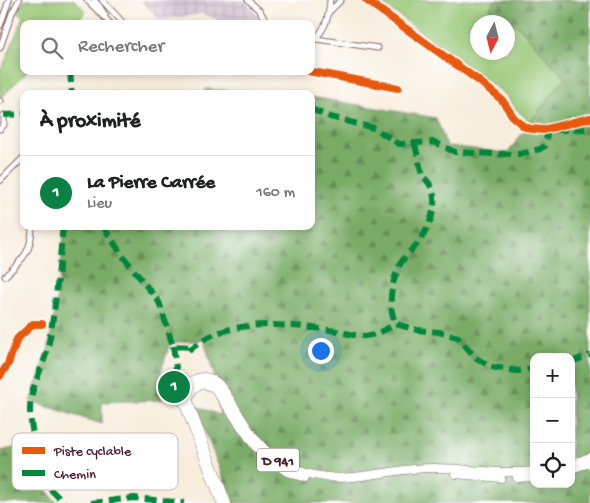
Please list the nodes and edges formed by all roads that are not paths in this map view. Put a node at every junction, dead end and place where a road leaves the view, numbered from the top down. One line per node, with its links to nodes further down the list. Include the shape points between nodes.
1 (9, 0): 17 (street)
2 (15, 0): 12 (street)
3 (19, 0): 12 (street)
4 (87, 0): 13 (street)
5 (94, 0): 14 (street)
6 (103, 0): 15 (street)
7 (248, 0): 16 (street)
8 (330, 0): 11 (street)
9 (341, 0): 11 (street)
10 (368, 1): 24 (street, via 484,84 525,127 543,130)
11 (329, 12): 18 (street, via 326,24)
12 (12, 13): 19 (street)
13 (108, 20)
14 (109, 20)
15 (120, 20)
16 (265, 20)
17 (0, 26)
18 (316, 38): 20 (street)
19 (0, 48)
20 (378, 48)
21 (315, 72): 22 (street)
22 (398, 88)
23 (4, 115): 25 (street, via 4,125)
24 (590, 118)
25 (0, 129)
26 (20, 162): 27 (street)
27 (1, 178)
28 (32, 230): 29 (street, via 29,251)
29 (5, 276)
30 (42, 324): 31 (street, via 33,324 18,339)
31 (0, 376)
32 (194, 382): 37 (main road, D 941, via 204,377 216,381 263,448 284,464 308,474 344,479 422,468); 38 (main road, D 941, via 214,388 248,438 276,465 309,479 345,484 409,474); 39 (main road, via 184,389 182,402)
33 (590, 458): 34 (main road)
34 (575, 463)
35 (590, 463): 36 (main road)
36 (575, 468)
37 (530, 471)
38 (530, 477)
39 (225, 502)

